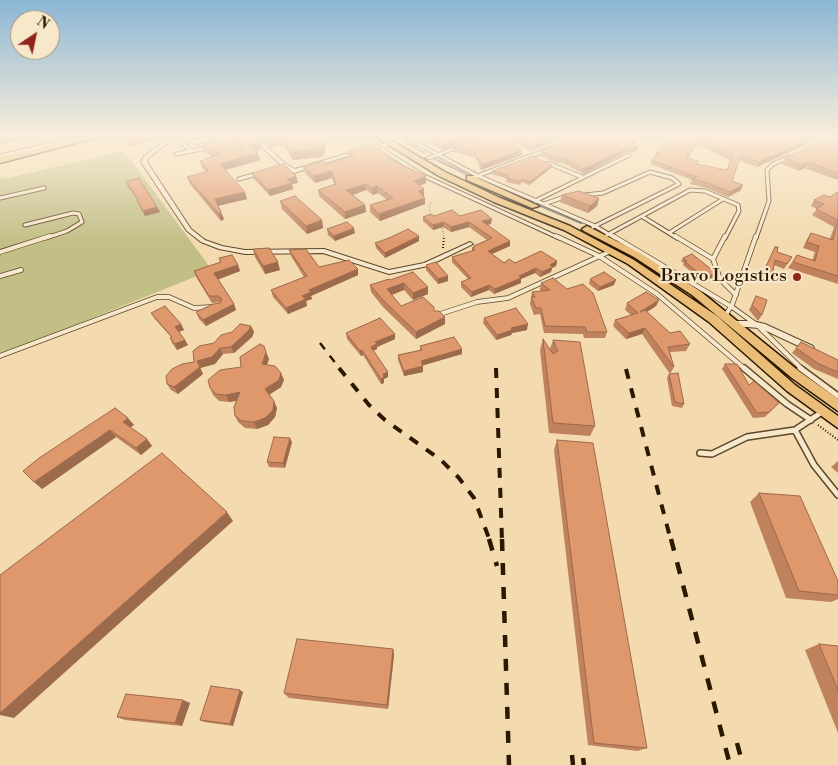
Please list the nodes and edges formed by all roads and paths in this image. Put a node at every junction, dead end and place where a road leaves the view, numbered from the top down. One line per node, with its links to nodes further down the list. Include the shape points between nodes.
1 (151, 173): 34 (street, via 189,230 202,241 220,248 245,252 324,251 389,272 426,266)
2 (257, 173): 14 (lane)
3 (418, 173): 33 (lane)
4 (440, 173): 31 (main road, via 567,228)
5 (465, 173): 12 (main road)
6 (485, 173): 12 (street)
7 (572, 173): 13 (lane)
8 (591, 173): 13 (lane)
9 (648, 173): 17 (lane, via 603,193)
10 (652, 173): 27 (lane, via 679,184)
11 (767, 173): 38 (lane, via 769,201)
12 (473, 177): 20 (lane); 27 (main road)
13 (582, 177): 20 (lane)
14 (239, 179)
15 (44, 188): 18 (lane)
16 (571, 195): 22 (lane)
17 (581, 195)
18 (0, 198)
19 (723, 199): 23 (lane, via 705,191 690,190); 28 (lane); 35 (lane, via 738,205 739,210)
20 (535, 200): 22 (lane)
21 (431, 202): 24 (path, via 429,209)
22 (544, 204): 27 (lane)
23 (643, 217): 28 (lane); 29 (lane)
24 (434, 218)
25 (440, 224): 34 (path, via 444,233)
26 (25, 225): 32 (lane, via 73,213 79,214 82,222 76,228)
27 (591, 228): 29 (main road)
28 (669, 232): 35 (lane)
29 (606, 235): 40 (lane); 42 (main road)
30 (470, 244): 34 (street)
31 (611, 251): 33 (lane); 49 (main road, via 713,319 763,365)
32 (0, 252)
33 (599, 256): 41 (lane, via 515,295); 50 (lane, via 657,294 787,404)
34 (443, 257)
35 (713, 259): 38 (lane, via 720,279)
36 (21, 270): 37 (lane)
37 (0, 276)
38 (736, 296): 40 (lane)
39 (214, 306): 46 (lane, via 194,308 169,297 157,297)
40 (732, 307): 42 (lane); 44 (lane)
41 (437, 314)
42 (725, 316): 43 (main road)
43 (735, 324): 44 (street); 48 (main road)
44 (757, 325): 45 (street); 47 (lane, via 793,362)
45 (819, 353)
46 (0, 356)
47 (838, 396)
48 (838, 406)
49 (822, 412): 50 (lane); 51 (main road)
50 (811, 420): 52 (lane)
51 (838, 423)
52 (794, 430): 53 (lane, via 755,435 712,454); 54 (lane, via 814,465)
53 (700, 453)
54 (838, 495)

